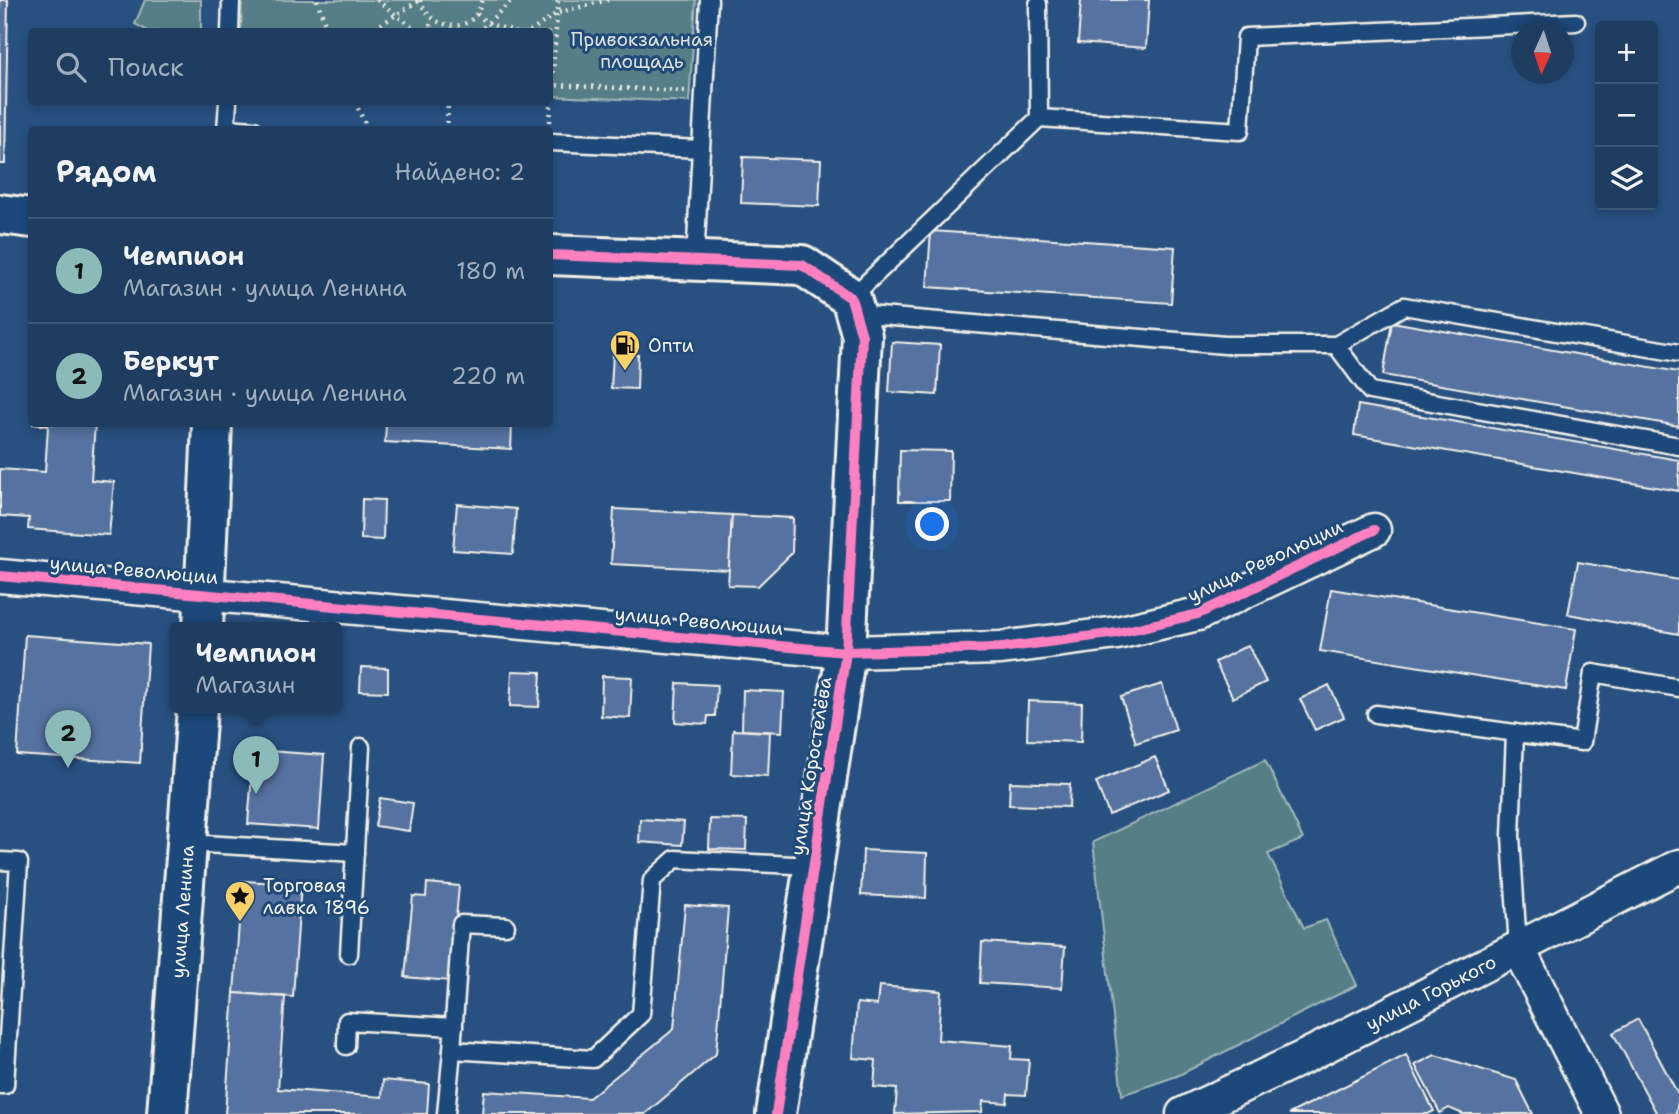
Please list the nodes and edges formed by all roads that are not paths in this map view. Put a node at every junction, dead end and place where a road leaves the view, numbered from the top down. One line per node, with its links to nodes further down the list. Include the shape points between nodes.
1 (231, 0): 5 (lane)
2 (709, 0): 10 (lane)
3 (1038, 4): 7 (lane)
4 (1576, 22): 7 (lane, via 1246,37 1240,131)
5 (230, 28)
6 (228, 105): 8 (lane)
7 (1039, 118): 15 (lane)
8 (226, 126)
9 (553, 142): 10 (lane)
10 (701, 149): 14 (lane)
11 (0, 214): 12 (street)
12 (28, 218)
13 (553, 255): 14 (street)
14 (695, 261): 15 (street, via 802,265)
15 (856, 316): 16 (lane, via 1225,345); 23 (street, улица Коростелёва)
16 (1336, 345): 17 (lane, via 1404,306); 19 (lane, via 1370,391)
17 (1679, 353)
18 (212, 427): 22 (street)
19 (1679, 446)
20 (1374, 530): 23 (street, улица Революции, via 1198,614 1117,633 1001,648)
21 (0, 576): 22 (street, улица Революции)
22 (205, 610): 23 (street, улица Революции)
23 (846, 652): 32 (street, улица Коростелёва)
24 (1679, 688): 27 (lane, via 1594,673 1582,742)
25 (197, 713): 29 (street, улица Ленина)
26 (1376, 713): 27 (lane)
27 (1515, 733): 35 (lane, via 1511,836)
28 (361, 747): 30 (lane)
29 (187, 843): 30 (lane); 41 (street, улица Ленина)
30 (355, 853): 36 (lane)
31 (0, 861): 40 (lane, via 19,862 5,1085)
32 (813, 866): 39 (lane, via 675,859 652,880 641,1014 593,1059); 43 (street, улица Коростелёва)
33 (1679, 866): 35 (street, улица Горького)
34 (506, 926): 37 (lane, via 461,924)
35 (1518, 948): 44 (street, улица Горького); 45 (street)
36 (349, 954)
37 (454, 1027): 38 (lane, via 347,1021); 39 (lane)
38 (346, 1046)
39 (452, 1050): 42 (lane)
40 (0, 1085)
41 (167, 1114)
42 (446, 1114)
43 (776, 1114)
44 (1183, 1114)
45 (1602, 1114)

